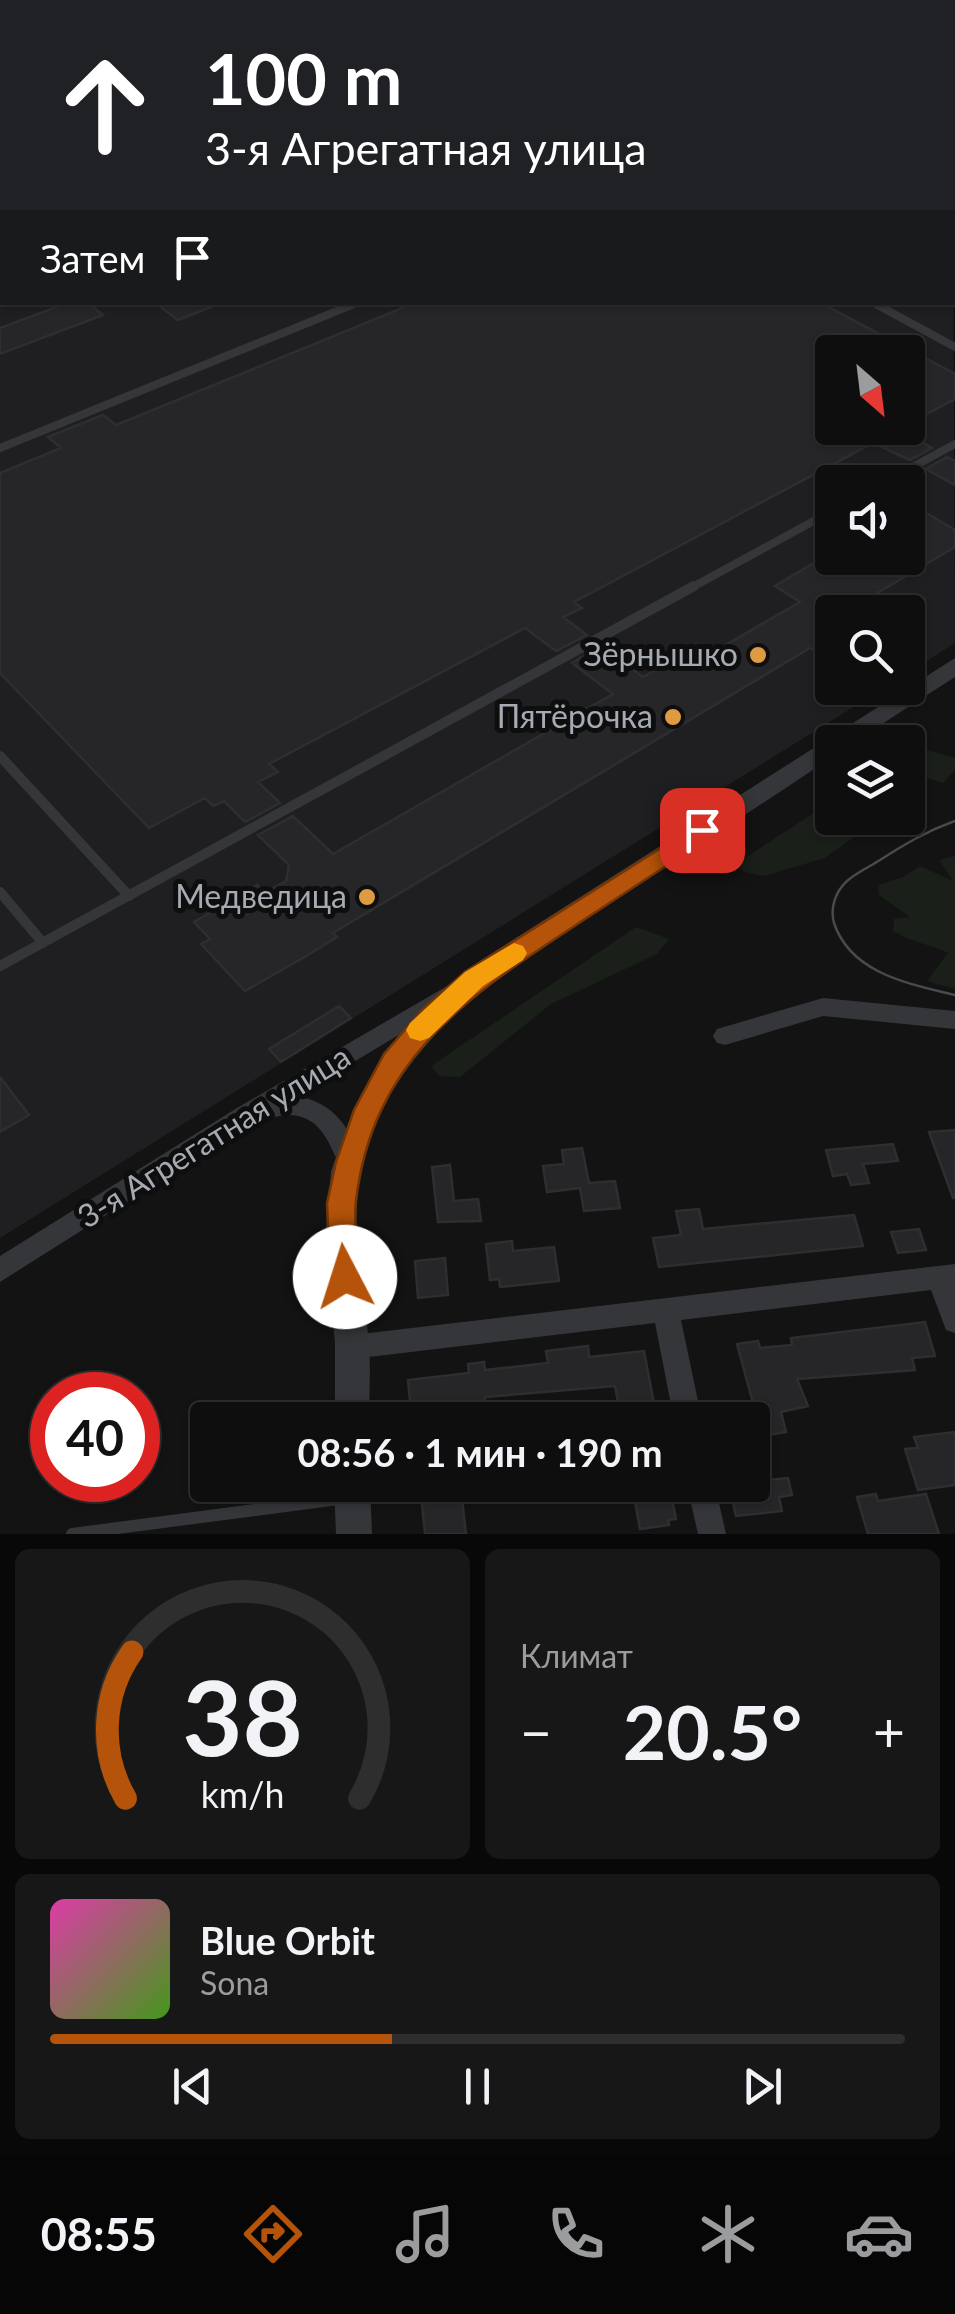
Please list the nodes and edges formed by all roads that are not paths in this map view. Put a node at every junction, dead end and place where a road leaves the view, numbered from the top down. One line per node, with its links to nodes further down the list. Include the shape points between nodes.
1 (352, 305): 5 (lane)
2 (878, 305): 3 (lane)
3 (955, 347)
4 (955, 444): 6 (lane)
5 (0, 448)
6 (916, 465)
7 (815, 520): 13 (lane)
8 (955, 666): 9 (street, 3-я Агрегатная улица)
9 (864, 725)
10 (0, 756): 13 (lane)
11 (815, 757): 16 (street, 3-я Агрегатная улица)
12 (0, 892): 14 (lane)
13 (129, 896): 14 (lane)
14 (43, 942): 15 (lane)
15 (0, 966)
16 (474, 979): 19 (street, 3-я Агрегатная улица); 20 (street, via 394,1062)
17 (955, 1020): 18 (street, via 823,1007)
18 (725, 1036)
19 (245, 1115): 20 (street, via 270,1107 316,1110 332,1122); 21 (street, 3-я Агрегатная улица)
20 (350, 1162): 25 (street, via 341,1242)
21 (0, 1270)
22 (948, 1277): 23 (street); 24 (street)
23 (665, 1308): 25 (street); 27 (street)
24 (955, 1321)
25 (352, 1348): 26 (street)
26 (352, 1402)
27 (684, 1402)
28 (297, 1502): 31 (lane)
29 (353, 1502): 33 (street)
30 (705, 1502): 34 (street)
31 (173, 1527): 32 (lane)
32 (72, 1534)
33 (354, 1534)
34 (712, 1534)

